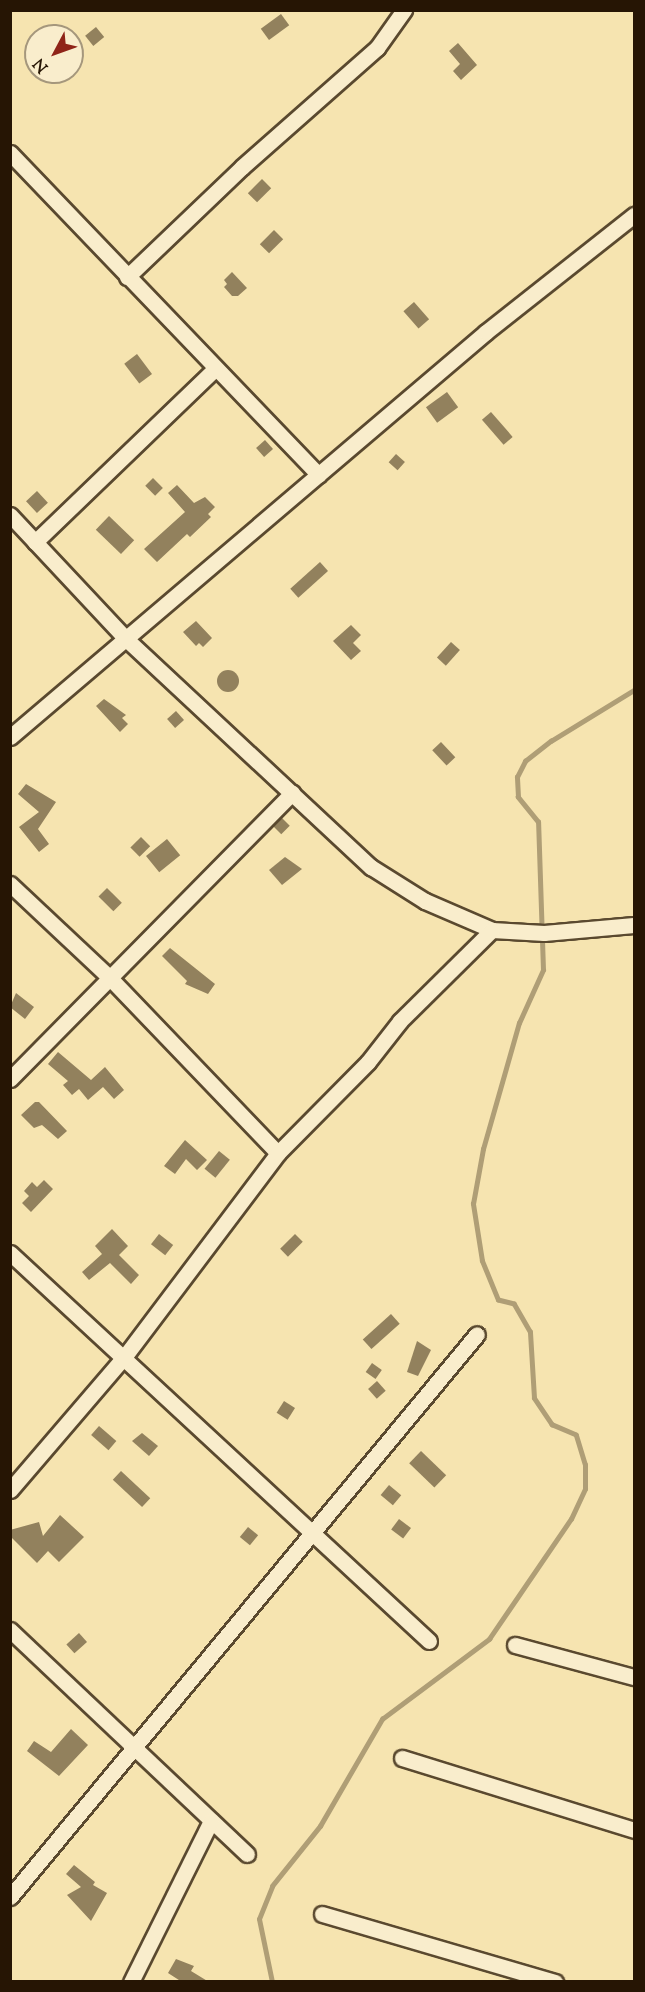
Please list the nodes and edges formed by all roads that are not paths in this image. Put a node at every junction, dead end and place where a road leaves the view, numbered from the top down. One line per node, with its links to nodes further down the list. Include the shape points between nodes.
1 (404, 10): 4 (street, via 377,48 242,167)
2 (10, 153): 4 (street)
3 (634, 215): 6 (street, via 486,332)
4 (127, 278): 5 (street)
5 (215, 369): 6 (street); 8 (street)
6 (319, 475): 9 (street)
7 (10, 515): 8 (street)
8 (35, 542): 9 (street)
9 (124, 637): 10 (street); 11 (street)
10 (10, 737)
11 (292, 793): 14 (street, via 371,867 425,901); 15 (street)
12 (10, 884): 15 (street)
13 (634, 925): 14 (street, via 544,933)
14 (492, 930): 17 (street, via 400,1021 368,1062)
15 (109, 977): 16 (street); 17 (street)
16 (10, 1079)
17 (278, 1153): 20 (street)
18 (10, 1253): 20 (street)
19 (477, 1334): 22 (street)
20 (125, 1356): 21 (street); 22 (street)
21 (10, 1490)
22 (314, 1530): 24 (street); 27 (street)
23 (10, 1630): 27 (street)
24 (429, 1641)
25 (515, 1645): 26 (street)
26 (634, 1677)
27 (135, 1747): 29 (street); 32 (street)
28 (402, 1758): 30 (street)
29 (211, 1821): 31 (street); 34 (street)
30 (634, 1830)
31 (247, 1854)
32 (10, 1897)
33 (321, 1914): 35 (street)
34 (130, 1982)
35 (555, 1982)

